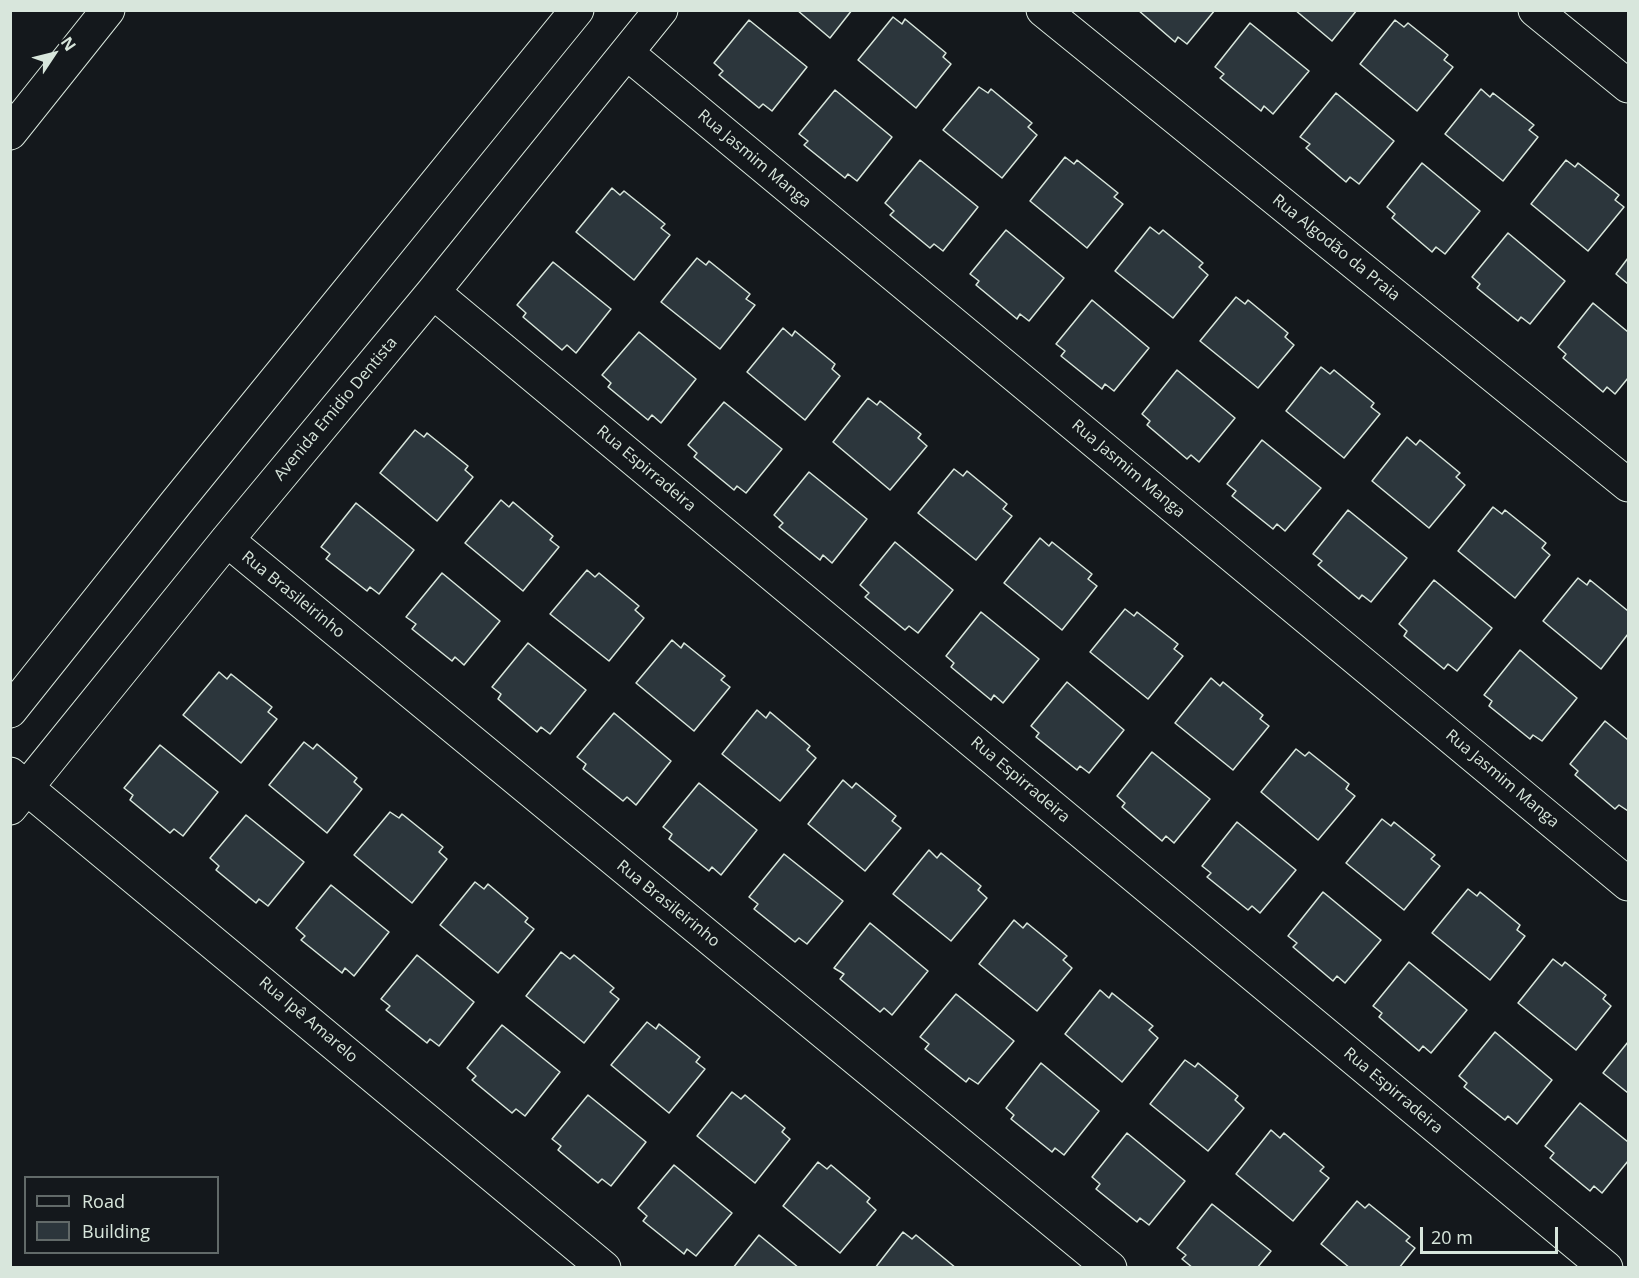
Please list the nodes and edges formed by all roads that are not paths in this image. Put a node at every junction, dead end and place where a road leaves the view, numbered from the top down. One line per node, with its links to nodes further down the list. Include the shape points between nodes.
1 (108, 10): 8 (street)
2 (577, 10): 12 (street)
3 (661, 10): 6 (street, Avenida Emidio Dentista)
4 (1043, 10): 10 (street, Rua Algodão da Praia)
5 (1535, 10): 7 (street)
6 (627, 53): 9 (street, Avenida Emidio Dentista); 14 (street, Rua Jasmim Manga)
7 (1629, 86)
8 (10, 133)
9 (433, 292): 11 (street, Avenida Emidio Dentista); 17 (street, Rua Espirradeira)
10 (1629, 485)
11 (227, 540): 13 (street, Avenida Emidio Dentista); 16 (street, Rua Brasileirinho)
12 (10, 711)
13 (16, 789): 15 (street, Rua Ipê Amarelo)
14 (1629, 885)
15 (604, 1268)
16 (1110, 1268)
17 (1606, 1268)

